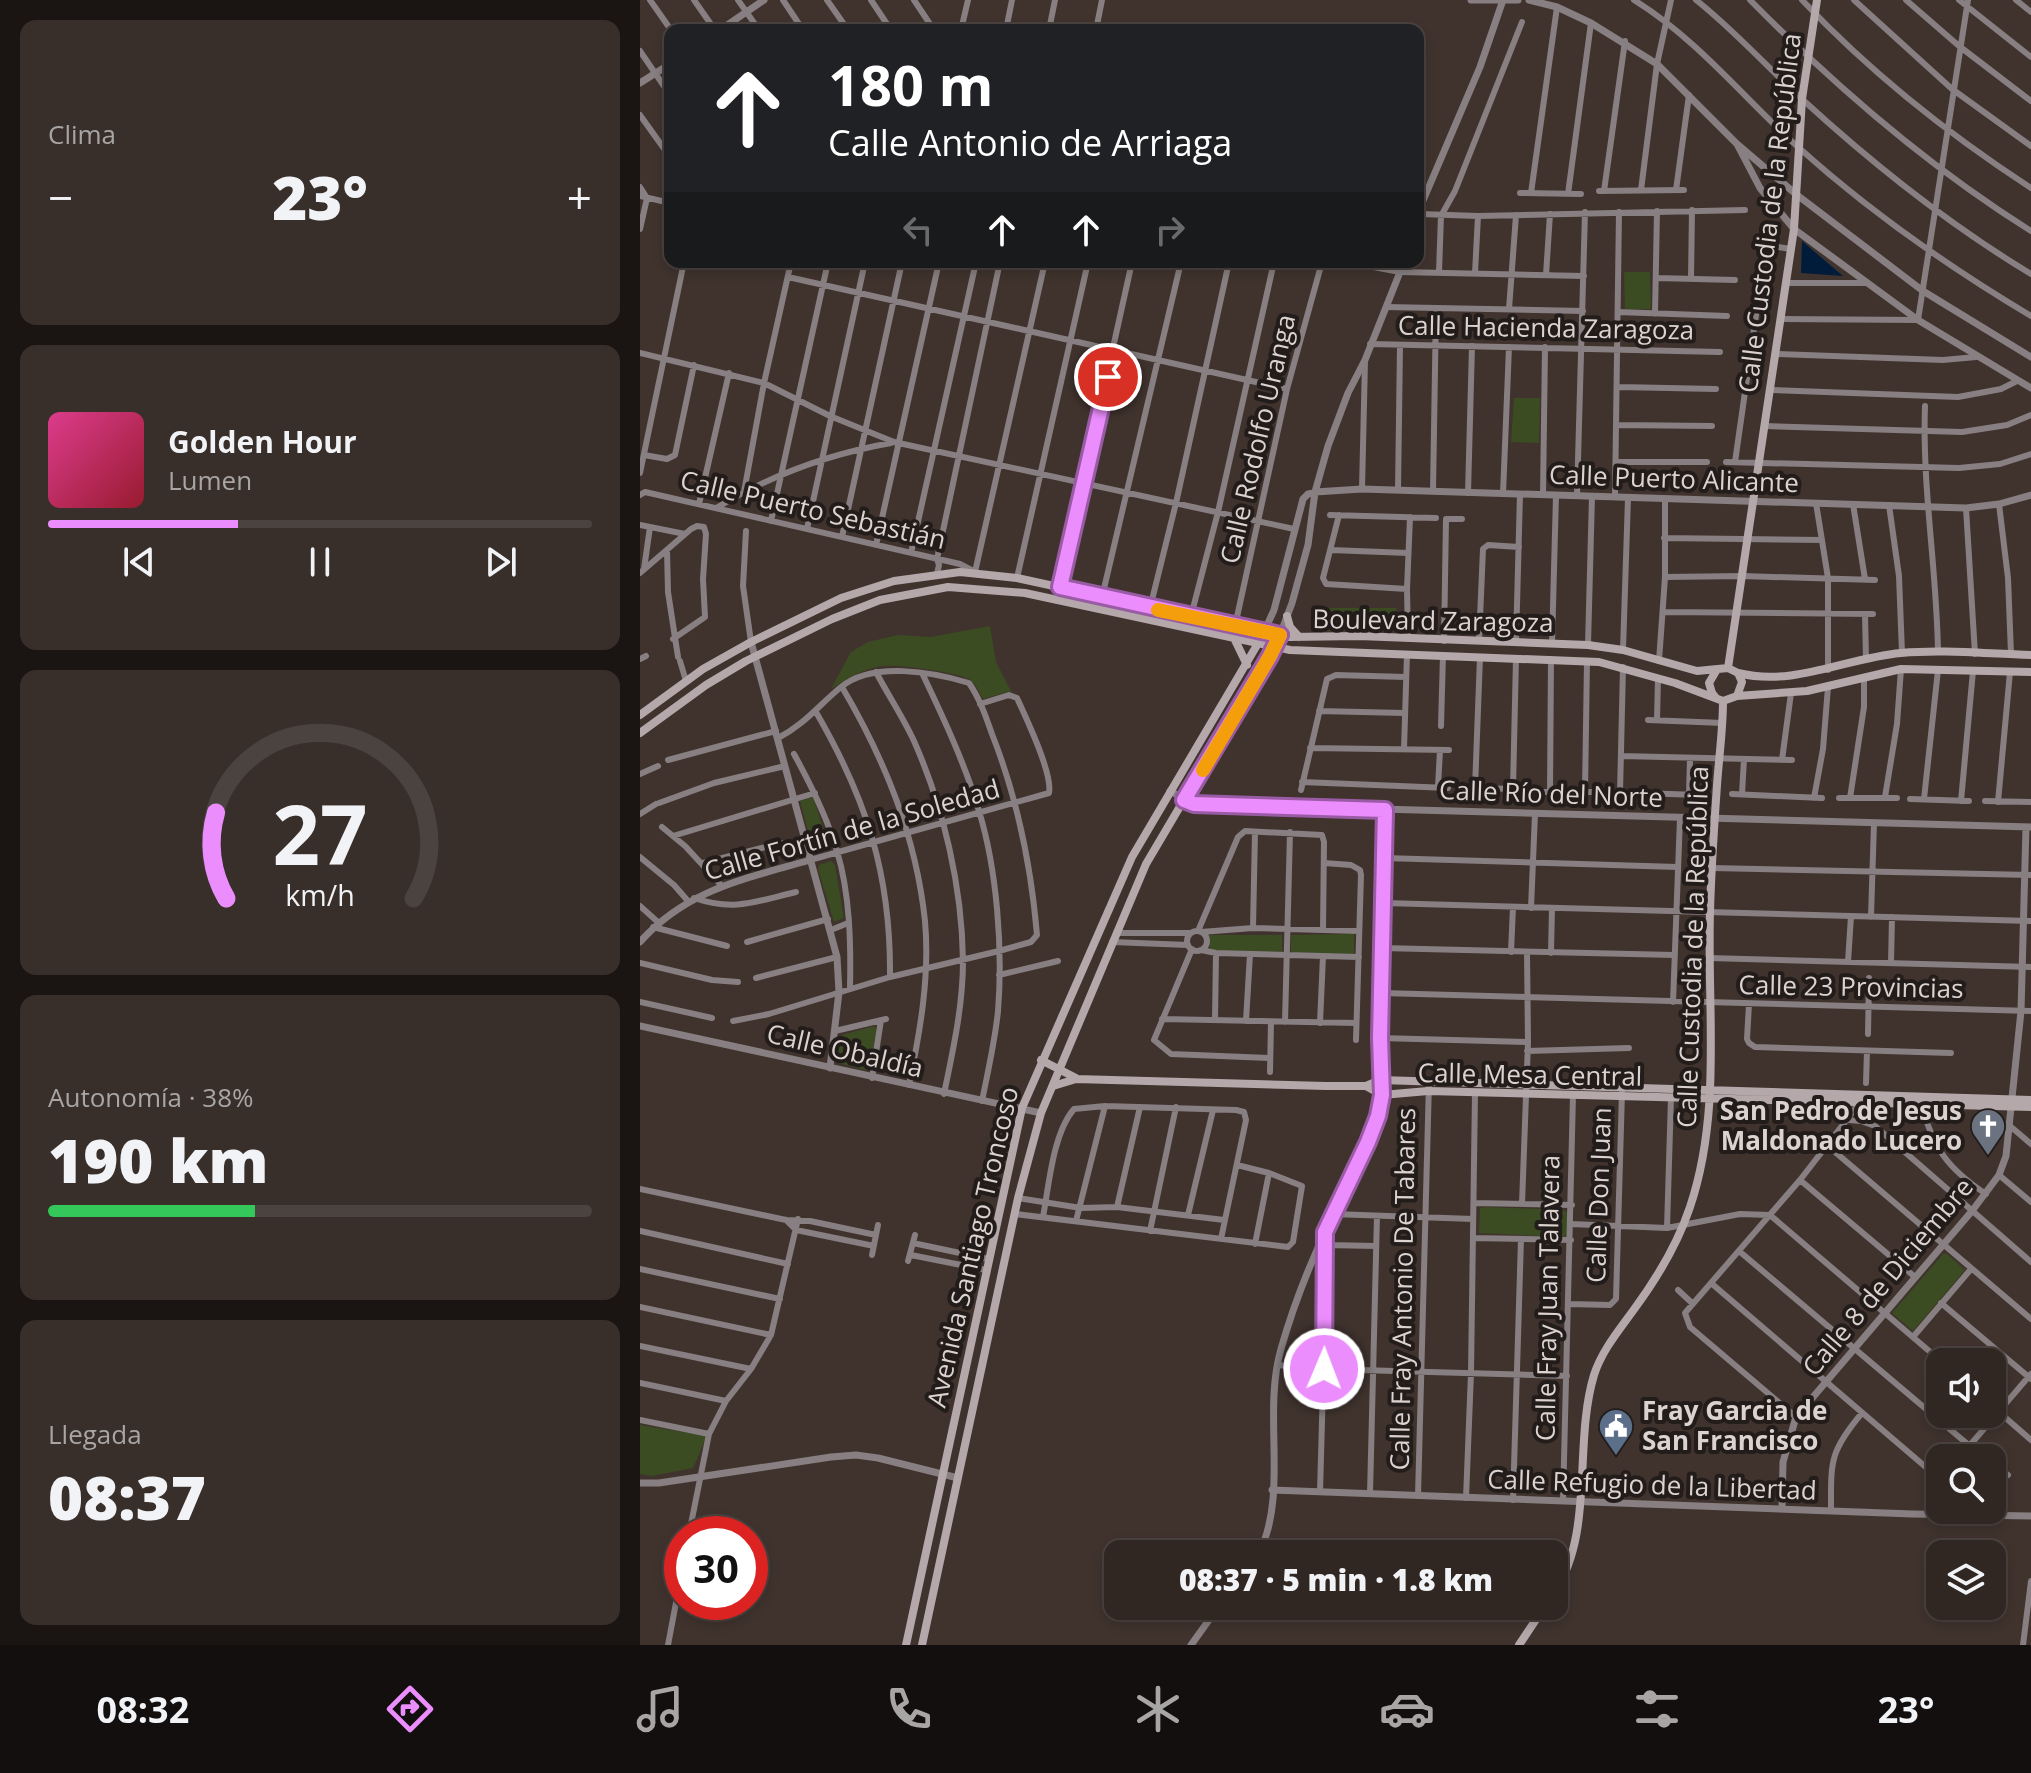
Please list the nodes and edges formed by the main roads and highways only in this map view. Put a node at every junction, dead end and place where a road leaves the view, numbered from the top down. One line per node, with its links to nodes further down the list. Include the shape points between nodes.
1 (1817, 0): 13 (main road, Calle Custodia de la República, via 1802,99 1794,229)
2 (1287, 616): 6 (main road)
3 (1264, 632): 4 (main road, Boulevard Zaragoza); 8 (main road, Avenida Santiago Troncoso); 19 (main road, Boulevard Zaragoza, via 1017,578 937,574 851,594 751,642)
4 (1280, 635): 6 (main road, Boulevard Zaragoza); 9 (main road, Avenida Santiago Troncoso)
5 (1359, 636): 6 (main road, Boulevard Zaragoza); 10 (main road); 14 (main road, Boulevard Zaragoza, via 1588,645)
6 (1299, 637)
7 (1235, 640): 8 (main road, Boulevard Zaragoza); 12 (main road); 20 (main road, Boulevard Zaragoza, via 1025,593 926,589 832,619 755,657 688,696)
8 (1258, 645): 9 (main road, Boulevard Zaragoza); 12 (main road, Avenida Santiago Troncoso)
9 (1274, 648): 10 (main road, Boulevard Zaragoza); 22 (main road, Avenida Santiago Troncoso, via 1146,864)
10 (1358, 651): 18 (main road, Boulevard Zaragoza, via 1587,661 1623,667)
11 (2031, 655): 16 (main road, via 1902,653 1790,677)
12 (1247, 665): 21 (main road, Avenida Santiago Troncoso, via 1132,857)
13 (1728, 668): 14 (main road); 16 (main road)
14 (1716, 671): 18 (main road, via 1709,683)
15 (2031, 672): 17 (main road, via 1901,669 1828,687)
16 (1738, 673): 17 (main road, via 1742,687)
17 (1737, 696): 18 (main road)
18 (1720, 699): 29 (main road, Calle Custodia de la República, via 1723,723 1710,913)
19 (640, 715)
20 (640, 733)
21 (1041, 1060): 22 (main road); 33 (main road, Avenida Santiago Troncoso, via 1022,1108)
22 (1060, 1070): 23 (main road); 24 (main road, Avenida Santiago Troncoso)
23 (1076, 1079): 24 (main road); 25 (main road, Calle Mesa Central)
24 (1052, 1086): 34 (main road, Avenida Santiago Troncoso, via 1018,1198)
25 (1366, 1086): 26 (main road, Calle Mesa Central, via 1380,1080); 26 (main road, Calle Mesa Central, via 1382,1095)
26 (1428, 1087): 27 (main road, Calle Mesa Central); 27 (main road, Calle Mesa Central, via 1475,1093)
27 (1526, 1090): 28 (main road, Calle Mesa Central); 28 (main road, Calle Mesa Central, via 1573,1095)
28 (1622, 1092): 29 (main road, Calle Mesa Central); 29 (main road, Calle Mesa Central)
29 (1710, 1094): 30 (main road, Calle Mesa Central); 35 (main road, Calle Custodia de la República, via 1705,1146 1690,1208 1657,1276 1597,1367 1585,1419)
30 (1862, 1099): 32 (main road, Calle Mesa Central); 32 (main road, Calle Mesa Central)
31 (2029, 1100): 32 (main road, Calle Mesa Central)
32 (2013, 1103)
33 (981, 1292): 34 (main road); 37 (main road, Avenida Santiago Troncoso)
34 (998, 1296): 38 (main road, Avenida Santiago Troncoso)
35 (1568, 1566)
36 (1536, 1620): 39 (main road)
37 (906, 1645)
38 (922, 1645)
39 (1519, 1645)

